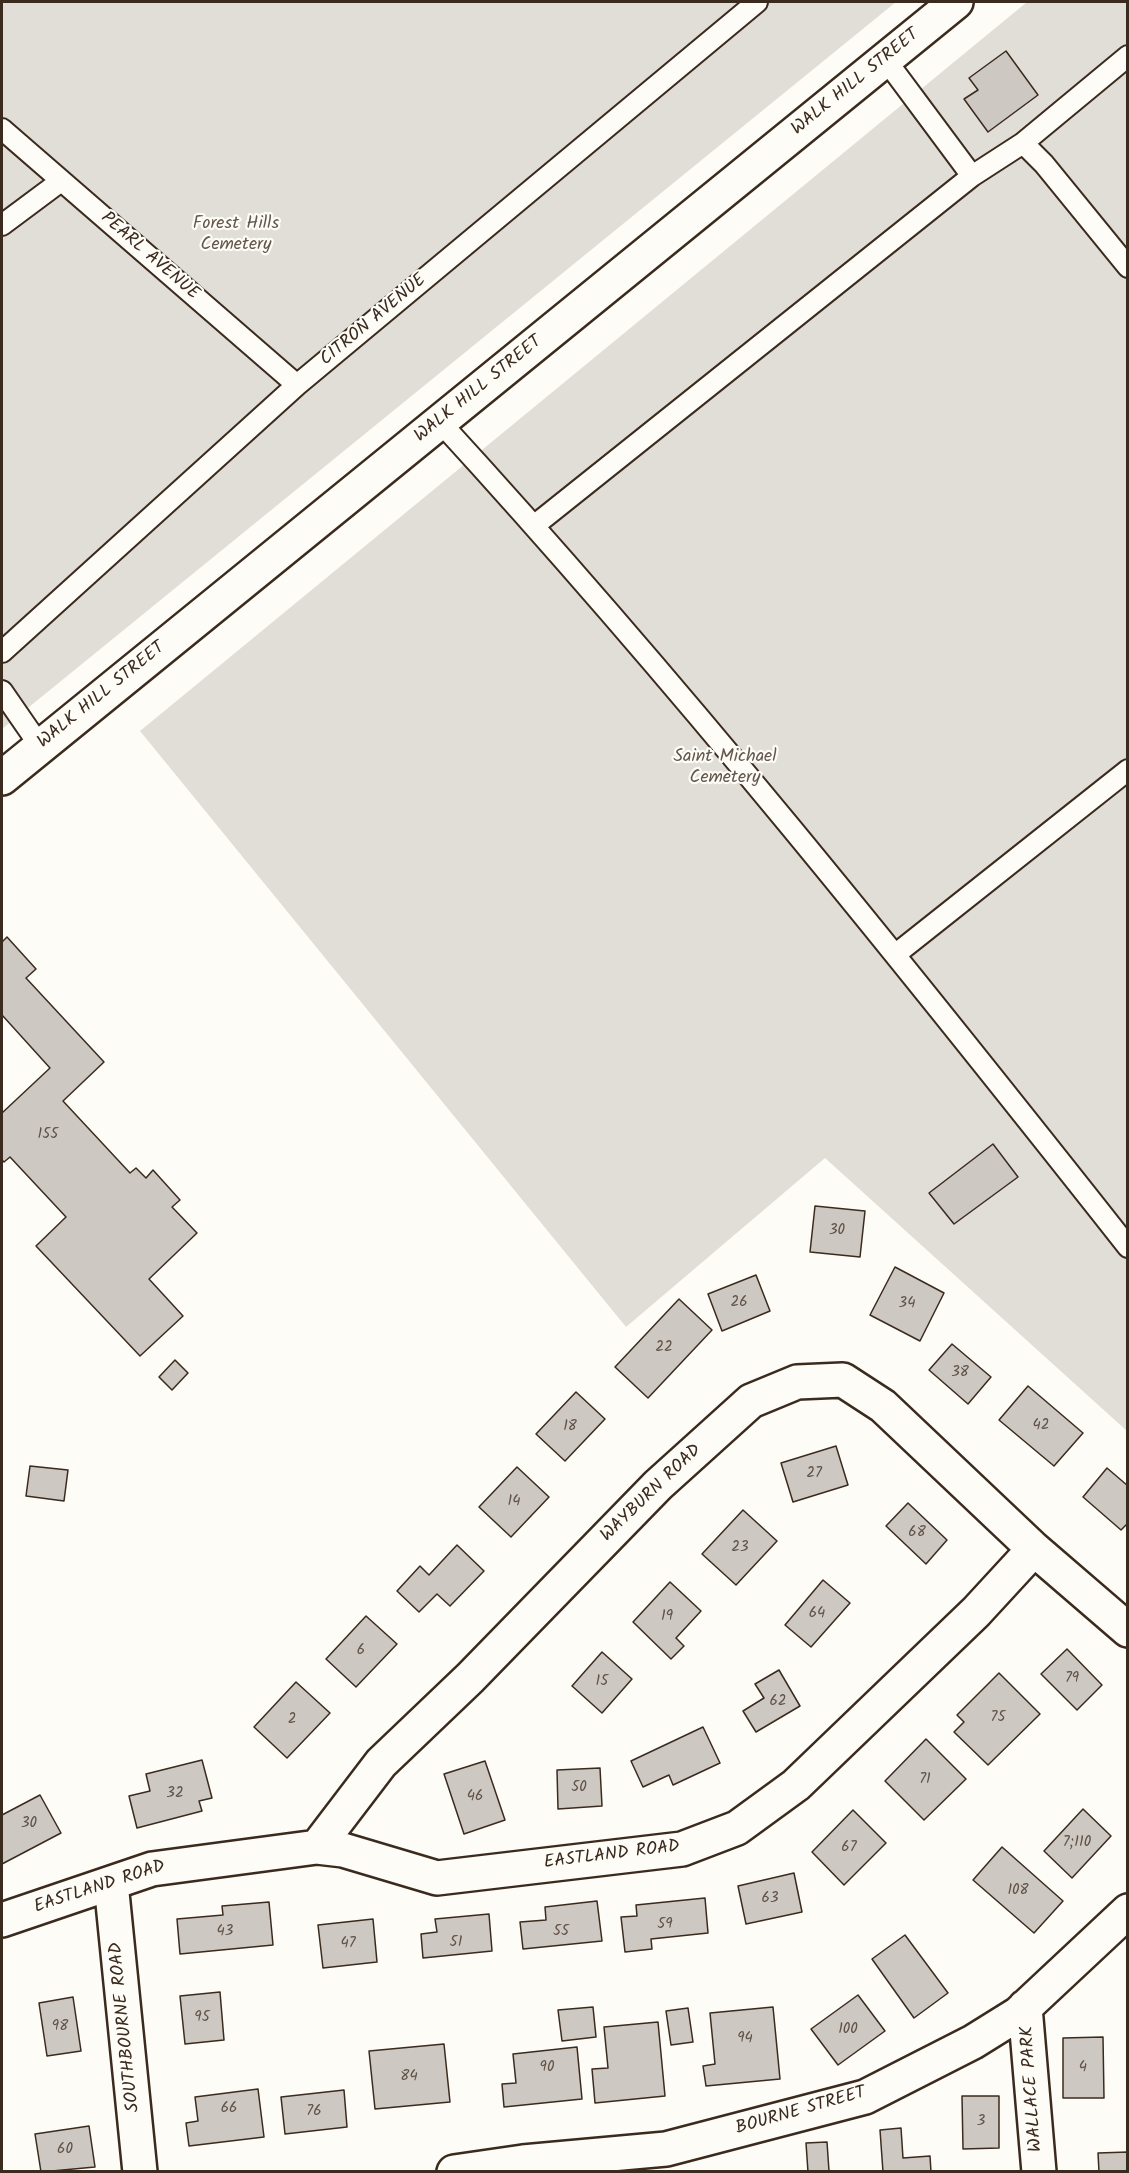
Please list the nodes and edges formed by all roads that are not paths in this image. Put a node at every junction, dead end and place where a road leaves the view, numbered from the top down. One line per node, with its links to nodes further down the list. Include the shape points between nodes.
1 (757, 2): 11 (lane, CITRON AVENUE)
2 (956, 2): 4 (street, WALK HILL STREET)
3 (1128, 56): 6 (lane)
4 (885, 59): 7 (lane); 12 (street, WALK HILL STREET)
5 (2, 129): 8 (lane, PEARL AVENUE)
6 (1023, 143): 7 (lane); 10 (lane)
7 (972, 176): 13 (lane)
8 (61, 181): 9 (lane); 11 (lane, PEARL AVENUE)
9 (2, 225)
10 (1128, 267)
11 (297, 385): 14 (lane, CITRON AVENUE)
12 (440, 422): 13 (lane); 16 (street, WALK HILL STREET)
13 (535, 525): 19 (lane)
14 (2, 652)
15 (2, 691): 16 (lane)
16 (40, 746): 18 (street, WALK HILL STREET)
17 (1128, 770): 19 (lane)
18 (2, 778)
19 (896, 954): 20 (lane)
20 (1128, 1246)
21 (1034, 1549): 22 (street); 23 (street, EASTLAND ROAD, via 976,1612 796,1785 737,1828 682,1849 437,1878 342,1850); 23 (street, WAYBURN ROAD, via 882,1406 843,1380 797,1382 751,1401 658,1485 381,1763)
22 (1128, 1630)
23 (317, 1847): 24 (street, EASTLAND ROAD, via 168,1865)
24 (111, 1883): 26 (street, EASTLAND ROAD); 29 (street, SOUTHBOURNE ROAD)
25 (1128, 1911): 27 (street, BOURNE STREET)
26 (2, 1920)
27 (1025, 2007): 28 (street, BOURNE STREET, via 973,2042 865,2097); 31 (street, WALLACE PARK)
28 (668, 2161): 30 (street, BOURNE STREET, via 523,2162)
29 (140, 2172)
30 (454, 2172)
31 (1039, 2172)

